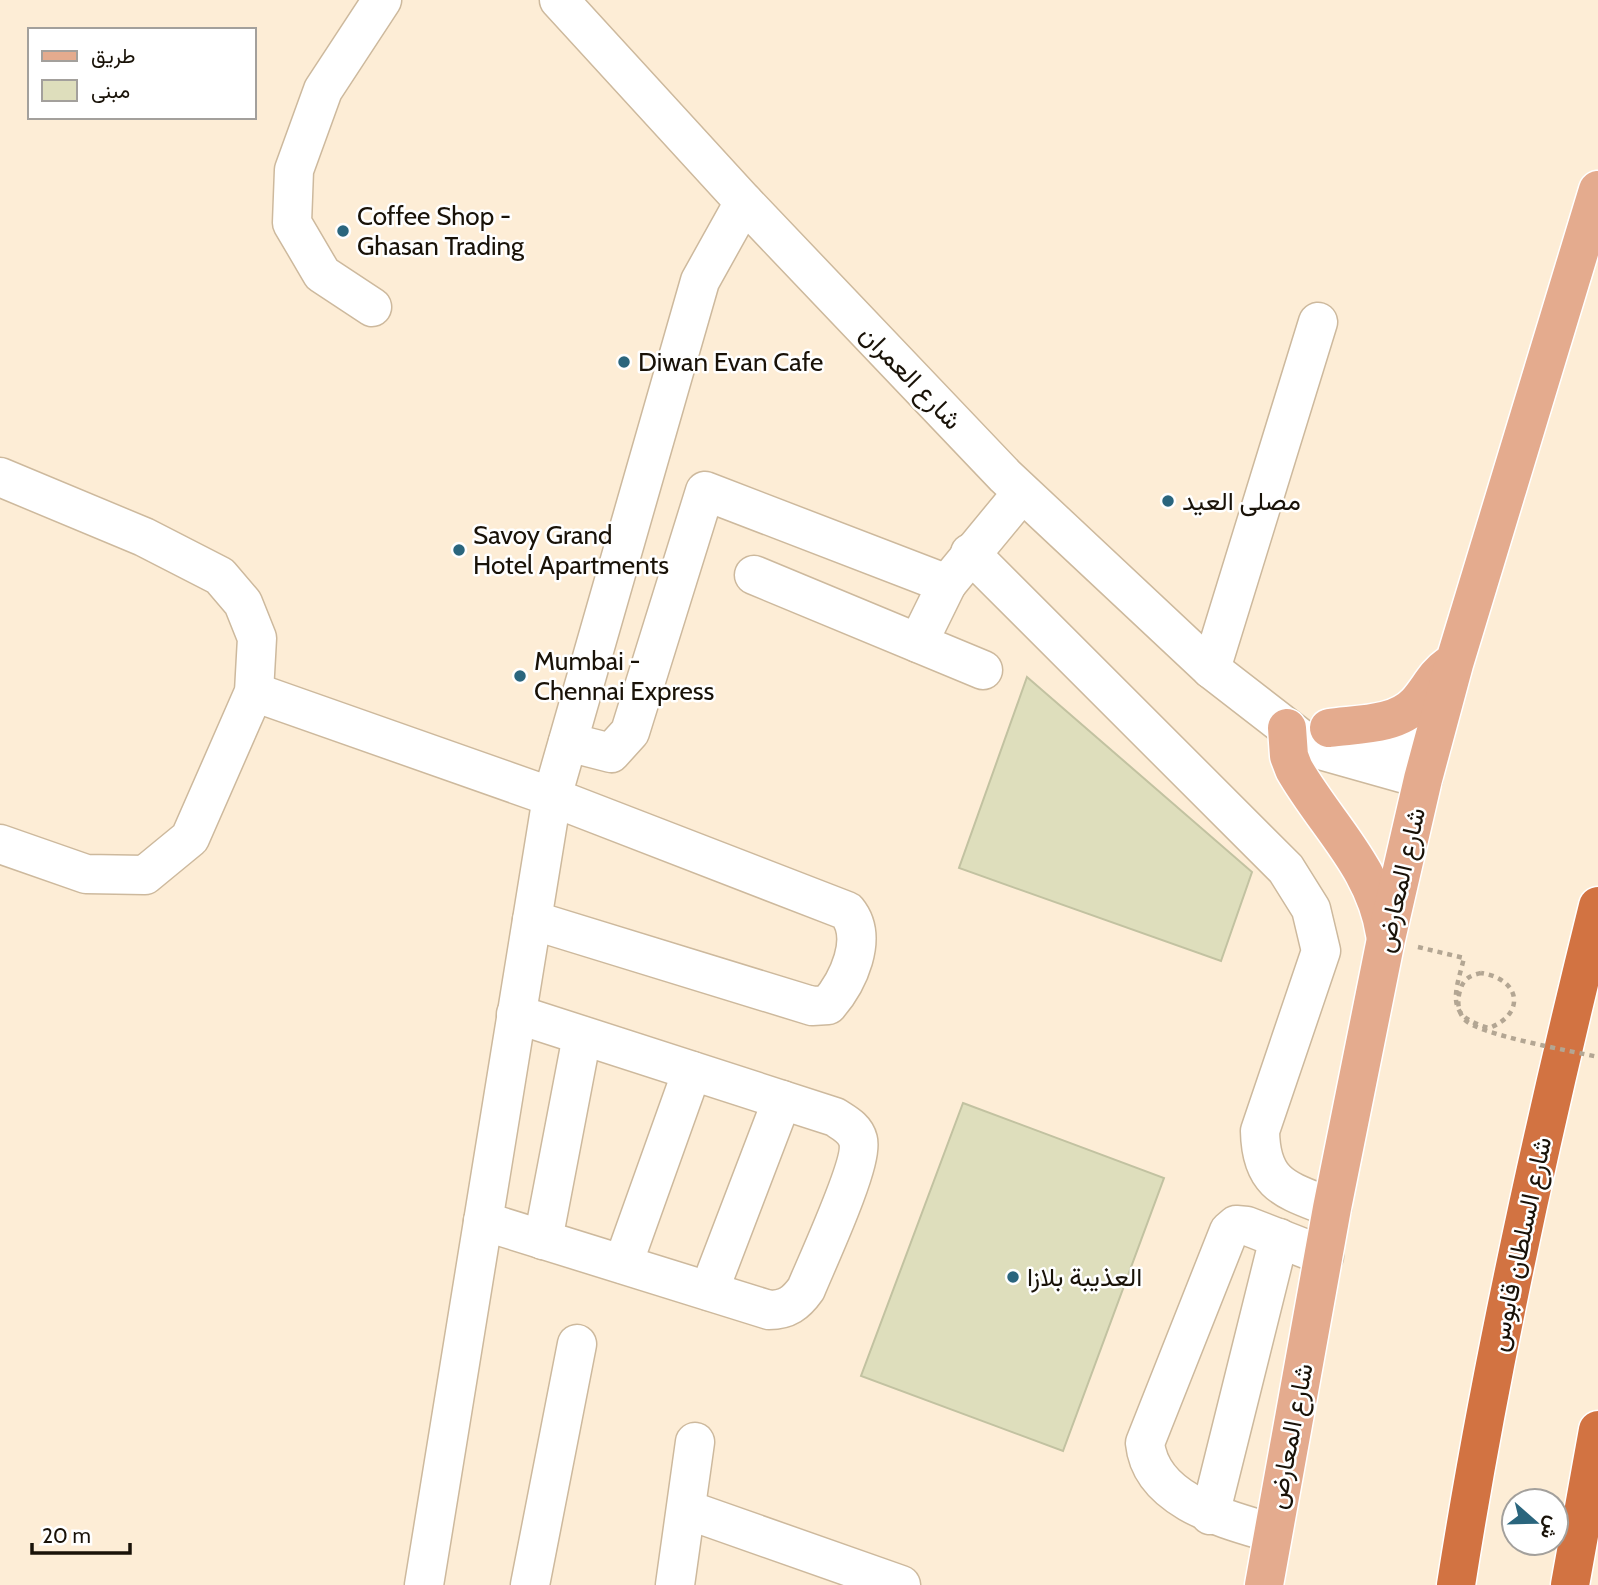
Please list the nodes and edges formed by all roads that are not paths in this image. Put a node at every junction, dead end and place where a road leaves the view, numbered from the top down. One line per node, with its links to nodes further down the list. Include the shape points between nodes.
1 (382, 0): 5 (street, via 323,90 294,170 292,223 322,274)
2 (559, 0): 4 (street, شارع العمران)
3 (1598, 190): 13 (main road, شارع المعارض)
4 (744, 202): 8 (street, شارع العمران); 19 (street, via 700,281)
5 (372, 306)
6 (1318, 322): 14 (street)
7 (0, 477): 16 (street, via 144,537 220,576 243,603 257,638)
8 (1022, 493): 9 (street); 14 (street, شارع العمران)
9 (970, 553): 11 (street); 30 (street, via 1286,869 1311,909 1321,951 1260,1131 1261,1157 1272,1179)
10 (754, 575): 12 (street)
11 (947, 584): 12 (street); 19 (street, via 705,491 630,732 611,754)
12 (918, 643): 15 (street)
13 (1454, 664): 18 (main road, via 1441,671 1403,715); 20 (main road, شارع المعارض)
14 (1211, 669): 17 (street, شارع العمران)
15 (983, 670)
16 (254, 692): 21 (street); 22 (street, via 190,838 145,876 86,874)
17 (1287, 728): 18 (street); 20 (street, شارع العمران, via 1313,748); 25 (main road, via 1294,769 1370,883 1382,912)
18 (1329, 728): 20 (street)
19 (568, 742): 21 (street)
20 (1427, 763): 25 (main road, شارع المعارض)
21 (552, 797): 24 (street); 24 (street, via 847,911 855,921 858,939 844,987 828,1004 812,1006)
22 (0, 844)
23 (1598, 906): 48 (highway, شارع السلطان قابوس, via 1545,1120 1479,1443)
24 (532, 920): 26 (street)
25 (1386, 939): 30 (main road, شارع المعارض)
26 (516, 1014): 27 (street); 31 (street)
27 (582, 1036): 28 (street); 33 (street)
28 (692, 1071): 29 (street); 35 (street)
29 (782, 1100): 36 (street); 36 (street, via 835,1117 852,1129 859,1141 853,1171 807,1289 796,1303 769,1310)
30 (1332, 1208): 34 (main road, شارع المعارض)
31 (483, 1221): 33 (street); 43 (street)
32 (1279, 1238): 34 (street); 41 (street); 41 (street, via 1247,1226 1236,1225 1229,1231 1145,1443 1153,1471)
33 (543, 1240): 35 (street)
34 (1324, 1256): 42 (main road, شارع المعارض)
35 (623, 1264): 36 (street)
36 (709, 1291)
37 (576, 1344): 44 (street)
38 (1598, 1430): 49 (highway)
39 (695, 1442): 40 (street)
40 (688, 1510): 45 (street); 46 (street)
41 (1210, 1515): 42 (street)
42 (1272, 1533): 47 (main road, شارع المعارض)
43 (424, 1585)
44 (530, 1585)
45 (675, 1585)
46 (901, 1585)
47 (1264, 1585)
48 (1456, 1585)
49 (1570, 1585)

